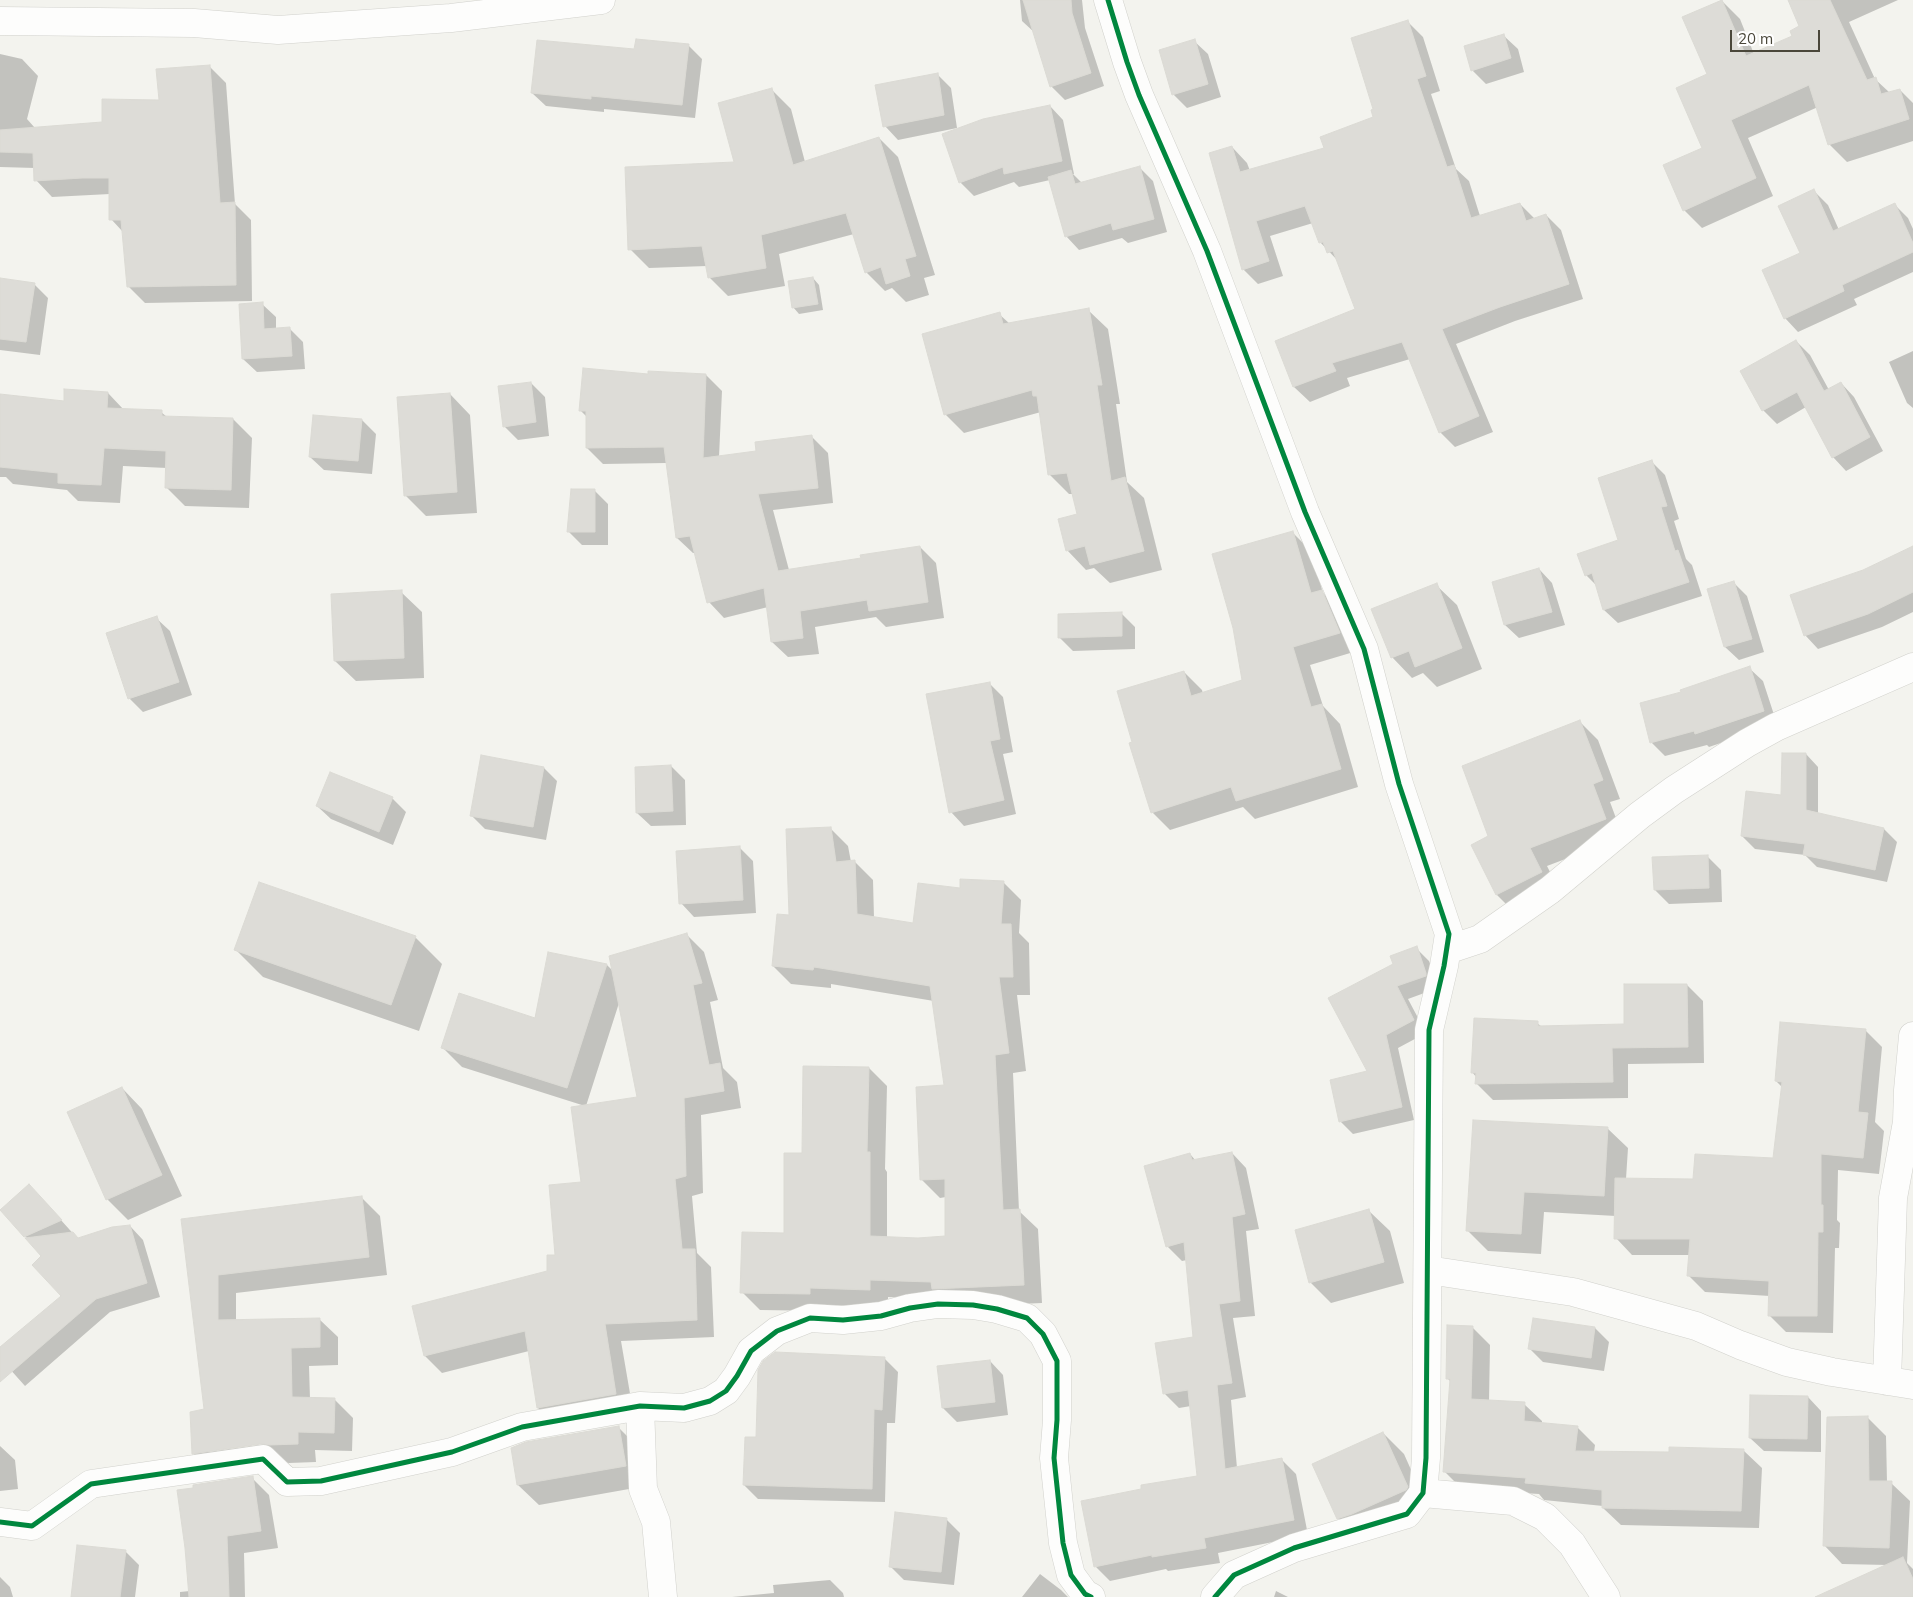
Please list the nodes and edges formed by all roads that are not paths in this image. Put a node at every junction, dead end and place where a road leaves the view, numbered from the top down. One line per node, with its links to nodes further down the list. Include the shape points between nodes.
1 (601, 0): 3 (street, via 451,18 278,30 194,24)
2 (1108, 0): 5 (street, via 1140,95 1207,251 1305,512 1364,649 1399,784 1449,934)
3 (0, 21)
4 (1913, 667): 5 (street, via 1747,743 1674,790 1550,890 1480,939)
5 (1447, 950): 7 (street, via 1429,1030)
6 (1913, 1036): 8 (street, via 1907,1122 1893,1198 1890,1258)
7 (1428, 1270): 8 (street, via 1573,1292 1696,1326 1788,1362); 10 (street)
8 (1900, 1383)
9 (640, 1406): 11 (street, via 522,1427 452,1452 320,1481 287,1482 262,1459 91,1484 32,1526); 12 (street, via 643,1489 656,1522); 13 (street, via 684,1408 710,1401 726,1390 751,1351 777,1331 810,1318 843,1320 881,1316 938,1304 973,1305 1027,1318 1043,1334 1058,1361 1054,1458 1063,1543 1071,1575)
10 (1423, 1493): 14 (street, via 1407,1514 1294,1548 1234,1576); 15 (street, via 1514,1501 1546,1517 1572,1544)
11 (0, 1522)
12 (663, 1597)
13 (1091, 1597)
14 (1215, 1597)
15 (1606, 1597)

